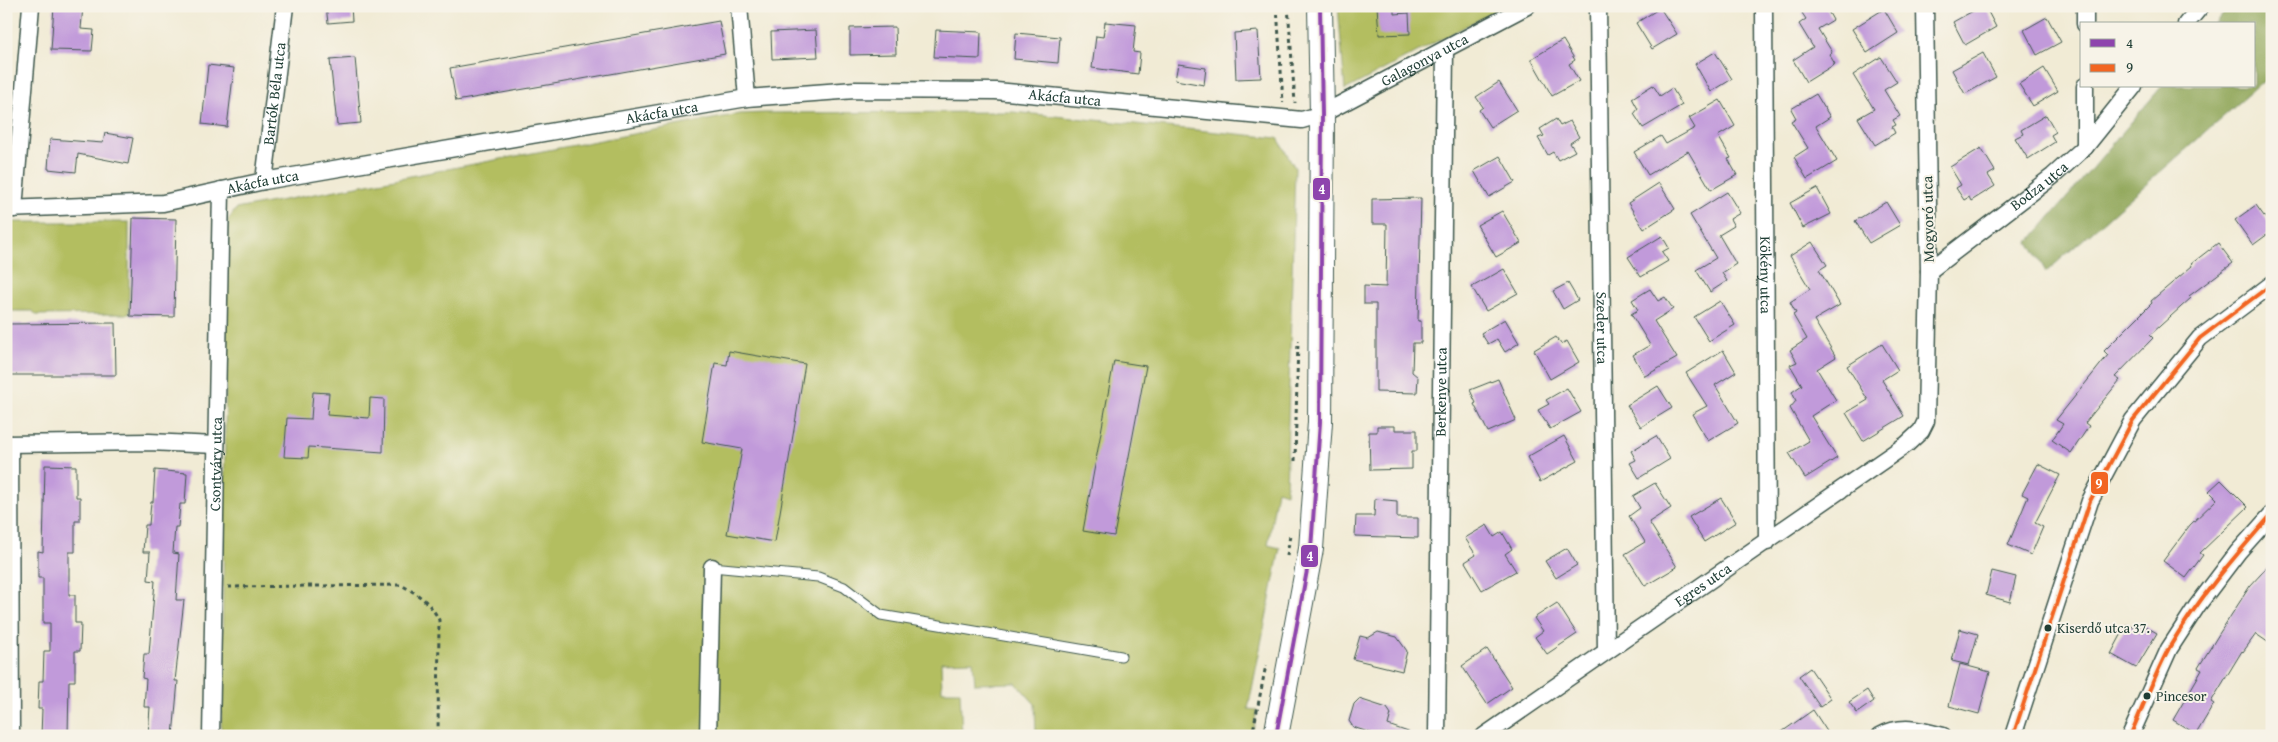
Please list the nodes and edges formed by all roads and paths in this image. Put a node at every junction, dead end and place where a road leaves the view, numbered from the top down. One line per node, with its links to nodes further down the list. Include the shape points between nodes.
1 (31, 6): 24 (street)
2 (285, 6): 22 (street, Bartók Béla utca)
3 (739, 6): 18 (street)
4 (1277, 6): 20 (path)
5 (1288, 6): 19 (path, via 1294,99)
6 (1320, 6): 19 (street)
7 (1527, 6): 15 (street, Galagonya utca)
8 (1598, 6): 38 (street, Szeder utca)
9 (1764, 6): 34 (street, Kökény utca)
10 (1925, 6): 25 (street, Mogyoró utca)
11 (2085, 6): 13 (street)
12 (2200, 6): 14 (street)
13 (2085, 22)
14 (2188, 22)
15 (1445, 50): 19 (street, Galagonya utca); 47 (street, Berkenye utca)
16 (2085, 88): 21 (street)
17 (2132, 88): 21 (street, Bodza utca)
18 (747, 98): 20 (street, Akácfa utca, via 855,90 963,89); 22 (street, Akácfa utca)
19 (1312, 117): 20 (street, Akácfa utca); 46 (street, via 1320,422 1312,539)
20 (1284, 119)
21 (2085, 147): 25 (street, Bodza utca, via 2053,176)
22 (264, 181): 23 (street, Akácfa utca)
23 (221, 190): 24 (street, Akácfa utca, via 163,203); 30 (street, Csontváry utca)
24 (10, 209)
25 (1929, 271): 28 (street, Mogyoró utca, via 1926,421)
26 (2272, 284): 51 (street, via 2200,338 2132,420 2090,501)
27 (1298, 335): 31 (path)
28 (1921, 431): 34 (street, Egres utca)
29 (8, 444): 30 (street, via 149,442); 41 (street)
30 (216, 445): 37 (street, Csontváry utca)
31 (1295, 466)
32 (2272, 514): 52 (street, via 2197,606 2170,649)
33 (1290, 530): 35 (path)
34 (1767, 542): 38 (street, Egres utca)
35 (1286, 565)
36 (712, 567): 39 (lane, via 818,577 844,587 881,615); 44 (street)
37 (213, 587): 42 (street, Csontváry utca); 43 (path, via 401,585 419,595 433,608 439,620)
38 (1606, 651): 48 (street, Egres utca)
39 (1121, 656)
40 (1267, 661): 45 (path)
41 (11, 736)
42 (211, 736)
43 (438, 736)
44 (708, 736)
45 (1252, 736)
46 (1276, 736)
47 (1436, 736)
48 (1484, 736)
49 (1880, 736): 50 (street, via 1891,730 1913,728)
50 (1943, 736)
51 (2013, 736)
52 (2130, 736)

